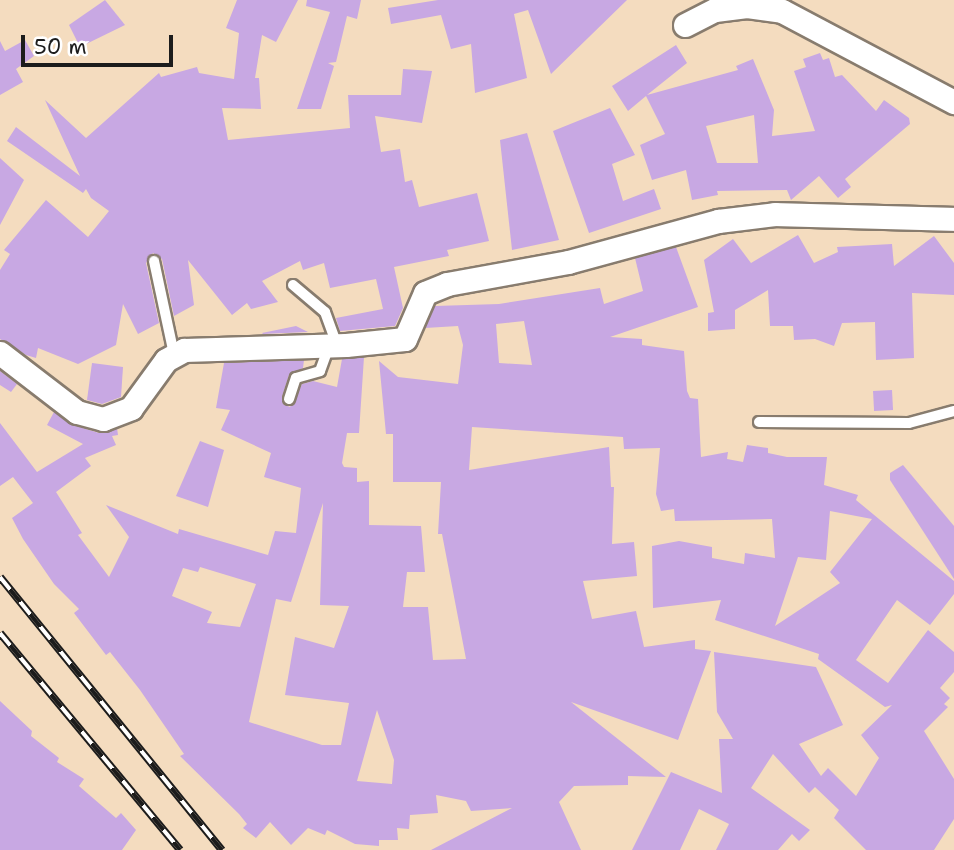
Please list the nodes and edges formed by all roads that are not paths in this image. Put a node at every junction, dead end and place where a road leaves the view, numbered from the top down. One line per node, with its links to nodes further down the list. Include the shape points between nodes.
1 (685, 25): 2 (street, via 715,10 747,6 782,11 818,26 902,78)
2 (954, 102)
3 (954, 219): 6 (street, via 775,215 718,220 568,262 447,284 425,293 405,339)
4 (154, 261): 8 (lane)
5 (293, 285): 6 (lane, via 325,312)
6 (333, 346): 8 (street); 9 (lane, via 320,371 296,378)
7 (0, 353): 8 (street, via 77,412 103,419 131,408)
8 (174, 354)
9 (289, 399)
10 (954, 411): 11 (lane, via 909,423)
11 (759, 422)

